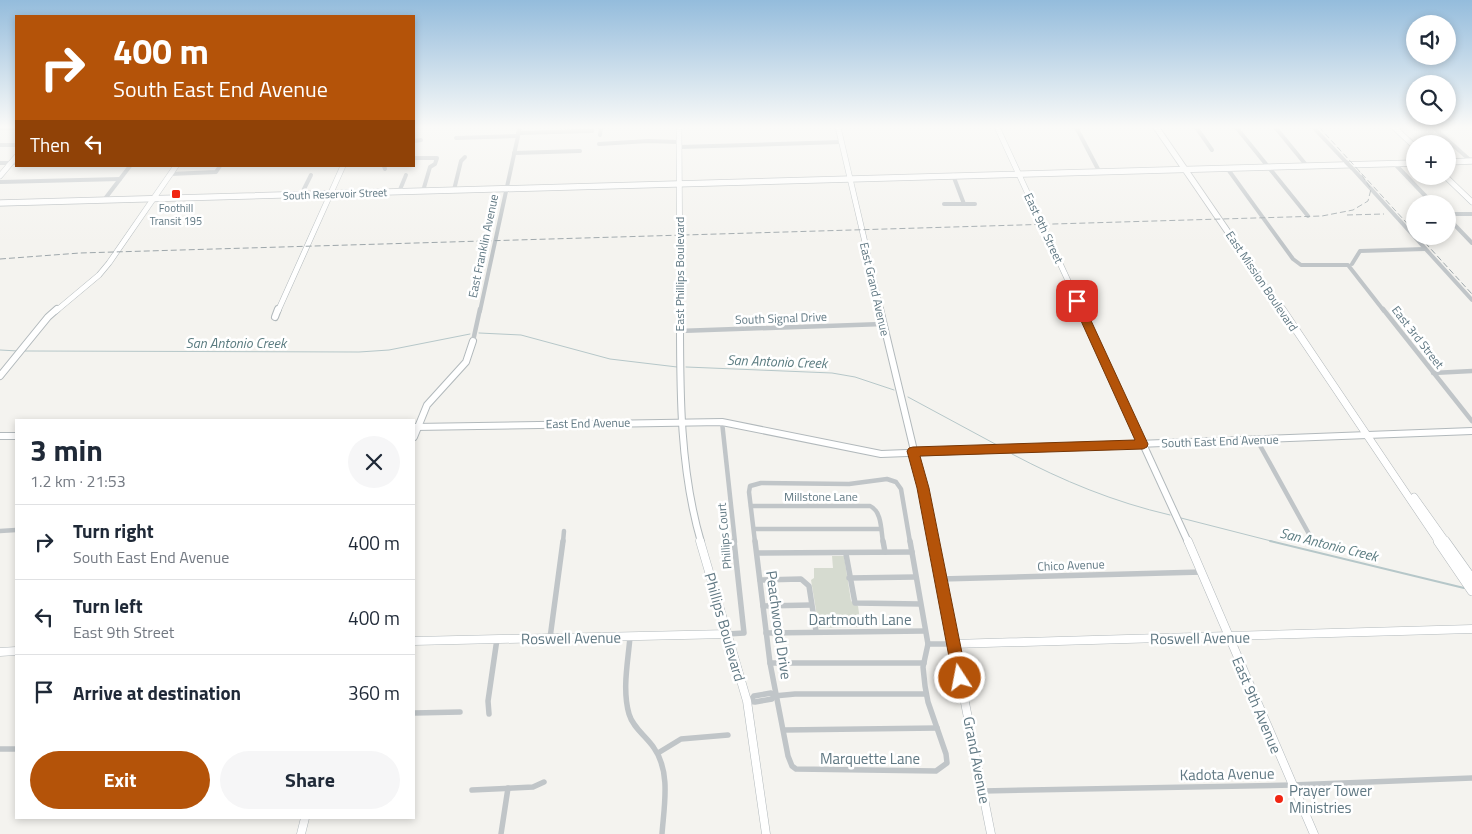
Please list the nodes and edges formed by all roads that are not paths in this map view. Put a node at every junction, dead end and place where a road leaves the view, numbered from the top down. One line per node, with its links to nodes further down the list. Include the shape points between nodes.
1 (11, 166): 25 (street)
2 (432, 166): 34 (street)
3 (460, 166): 33 (street)
4 (511, 166): 32 (street, East Franklin Avenue)
5 (679, 166): 30 (street, East Phillips Boulevard)
6 (847, 166): 28 (street, East Grand Avenue)
7 (1015, 166): 21 (street, East 9th Street)
8 (1096, 166): 20 (street)
9 (1183, 166): 19 (main road, East Mission Boulevard)
10 (1267, 166): 11 (main road, South Reservoir Street); 18 (main road, South Reservoir Street); 48 (street)
11 (1308, 166)
12 (1350, 166): 51 (street, bridge)
13 (1397, 166): 38 (street)
14 (129, 167): 27 (street)
15 (175, 167): 22 (street)
16 (219, 167): 22 (street, via 216,172)
17 (343, 167): 36 (street)
18 (1227, 168): 19 (main road, South Reservoir Street); 52 (street, via 1293,259 1301,265)
19 (1185, 169): 20 (main road, South Reservoir Street); 67 (main road, East Mission Boulevard)
20 (1099, 171): 21 (main road, South Reservoir Street)
21 (1018, 173): 24 (main road, South Reservoir Street); 71 (street, East 9th Street)
22 (171, 174): 39 (street)
23 (311, 175): 37 (street)
24 (953, 175): 28 (main road, South Reservoir Street); 44 (street)
25 (0, 176)
26 (406, 176): 35 (street)
27 (120, 179): 29 (street); 40 (street)
28 (850, 179): 30 (main road, South Reservoir Street); 55 (street, East Grand Avenue)
29 (0, 182)
30 (679, 184): 32 (main road, South Reservoir Street); 56 (street, East Phillips Boulevard)
31 (1454, 185): 41 (street)
32 (505, 189): 33 (main road, South Reservoir Street); 57 (street, East Franklin Avenue)
33 (454, 190): 34 (main road, South Reservoir Street)
34 (423, 191): 35 (main road, South Reservoir Street)
35 (400, 192): 36 (main road, South Reservoir Street)
36 (331, 194): 37 (main road, South Reservoir Street); 54 (street)
37 (301, 195): 39 (main road, South Reservoir Street)
38 (1425, 195)
39 (153, 198): 40 (main road, South Reservoir Street); 60 (street, via 109,263 48,317)
40 (104, 200): 42 (main road, South Reservoir Street)
41 (1472, 202)
42 (0, 203)
43 (944, 204): 44 (street)
44 (964, 204): 45 (street)
45 (976, 204)
46 (1456, 214): 47 (street)
47 (1472, 214)
48 (1308, 216)
49 (1456, 226): 50 (street)
50 (1472, 243)
51 (1425, 249): 52 (street, via 1360,251); 53 (street)
52 (1350, 264): 59 (street, East 3rd Street)
53 (1472, 300)
54 (275, 317)
55 (883, 324): 56 (street, South Signal Drive); 72 (street, East Grand Avenue)
56 (679, 331): 61 (street, East Phillips Boulevard)
57 (473, 341): 64 (street, via 466,362 427,406)
58 (1472, 372): 59 (street)
59 (1433, 373): 62 (street, East 3rd Street)
60 (0, 376)
61 (682, 421): 63 (street, East End Avenue); 64 (street, East End Avenue); 98 (street, Phillips Boulevard, via 693,516)
62 (1472, 421)
63 (722, 422): 65 (street, East End Avenue); 98 (street, Phillips Court, via 744,633)
64 (415, 427)
65 (761, 429): 72 (street, South East End Avenue, via 881,454)
66 (1472, 431): 67 (street, South East End Avenue)
67 (1368, 435): 70 (street, South East End Avenue); 90 (main road, East Mission Boulevard)
68 (0, 436): 69 (street)
69 (15, 436)
70 (1257, 440): 71 (street, South East End Avenue); 80 (street)
71 (1143, 444): 72 (street, South East End Avenue); 74 (street, East 9th Street)
72 (913, 451): 88 (street, Grand Avenue)
73 (751, 506): 75 (street, Peachwood Drive); 77 (street, Millstone Lane, via 870,506 878,512); 82 (street, Peachwood Drive, via 750,486 761,483 849,484 886,479 896,482 901,489)
74 (1177, 521): 85 (street, East 9th Avenue)
75 (754, 529): 77 (street); 83 (street, Peachwood Drive)
76 (15, 530): 78 (street)
77 (882, 530): 81 (street, Millstone Lane)
78 (0, 531)
79 (564, 531): 101 (street)
80 (1309, 534)
81 (885, 552): 82 (street); 84 (street)
82 (912, 552): 87 (street)
83 (756, 553): 84 (street); 89 (street, Peachwood Drive)
84 (846, 554): 86 (street)
85 (1202, 572): 88 (street, Chico Avenue); 100 (street, East 9th Avenue)
86 (849, 578): 87 (street); 91 (street, via 855,603)
87 (915, 578): 91 (street)
88 (941, 579): 105 (street, Grand Avenue)
89 (760, 580): 92 (street, via 801,578 809,586); 93 (street, Peachwood Drive)
90 (1471, 585)
91 (920, 604): 96 (street)
92 (811, 605): 93 (street); 95 (street)
93 (763, 606): 97 (street, Peachwood Drive)
94 (1472, 629): 100 (street, Roswell Avenue)
95 (816, 631): 96 (street, Dartmouth Lane); 97 (street, Dartmouth Lane)
96 (925, 631): 104 (street)
97 (766, 633): 108 (street, Peachwood Drive)
98 (728, 634): 99 (street, Roswell Avenue); 112 (street, Phillips Boulevard)
99 (630, 637): 101 (street, Roswell Avenue); 121 (street, via 627,693 630,714 638,731)
100 (1228, 637): 105 (street, Roswell Avenue); 125 (street, East 9th Avenue)
101 (550, 638): 102 (street, Roswell Avenue)
102 (498, 639): 103 (street, Roswell Avenue); 115 (street, via 488,701)
103 (415, 641)
104 (928, 644): 105 (street, Roswell Avenue); 109 (street)
105 (954, 644): 128 (street, Grand Avenue)
106 (15, 651): 107 (street)
107 (0, 652)
108 (770, 663): 109 (street); 111 (street, Peachwood Drive)
109 (924, 663): 110 (street)
110 (926, 694): 111 (street); 116 (street)
111 (775, 696): 112 (street, via 765,701); 117 (street, Peachwood Drive)
112 (749, 700): 133 (street, Phillips Boulevard)
113 (460, 712): 114 (street)
114 (415, 713)
115 (489, 714)
116 (937, 728): 117 (street); 122 (street, Marquette Lane, via 946,763 936,770 802,770)
117 (784, 730): 122 (street, Peachwood Drive)
118 (728, 735): 121 (street, via 681,739)
119 (15, 748): 120 (street)
120 (0, 749)
121 (658, 753): 132 (street, via 664,782)
122 (792, 766)
123 (1472, 778): 125 (street, Kadota Avenue)
124 (544, 782): 126 (street, via 533,787)
125 (1292, 785): 128 (street, Kadota Avenue); 135 (street, East 9th Avenue)
126 (508, 788): 127 (street); 131 (street)
127 (472, 790)
128 (983, 791): 134 (street, Grand Avenue)
129 (305, 819): 130 (street)
130 (301, 834)
131 (501, 834)
132 (662, 834)
133 (766, 834)
134 (992, 834)
135 (1314, 834)

